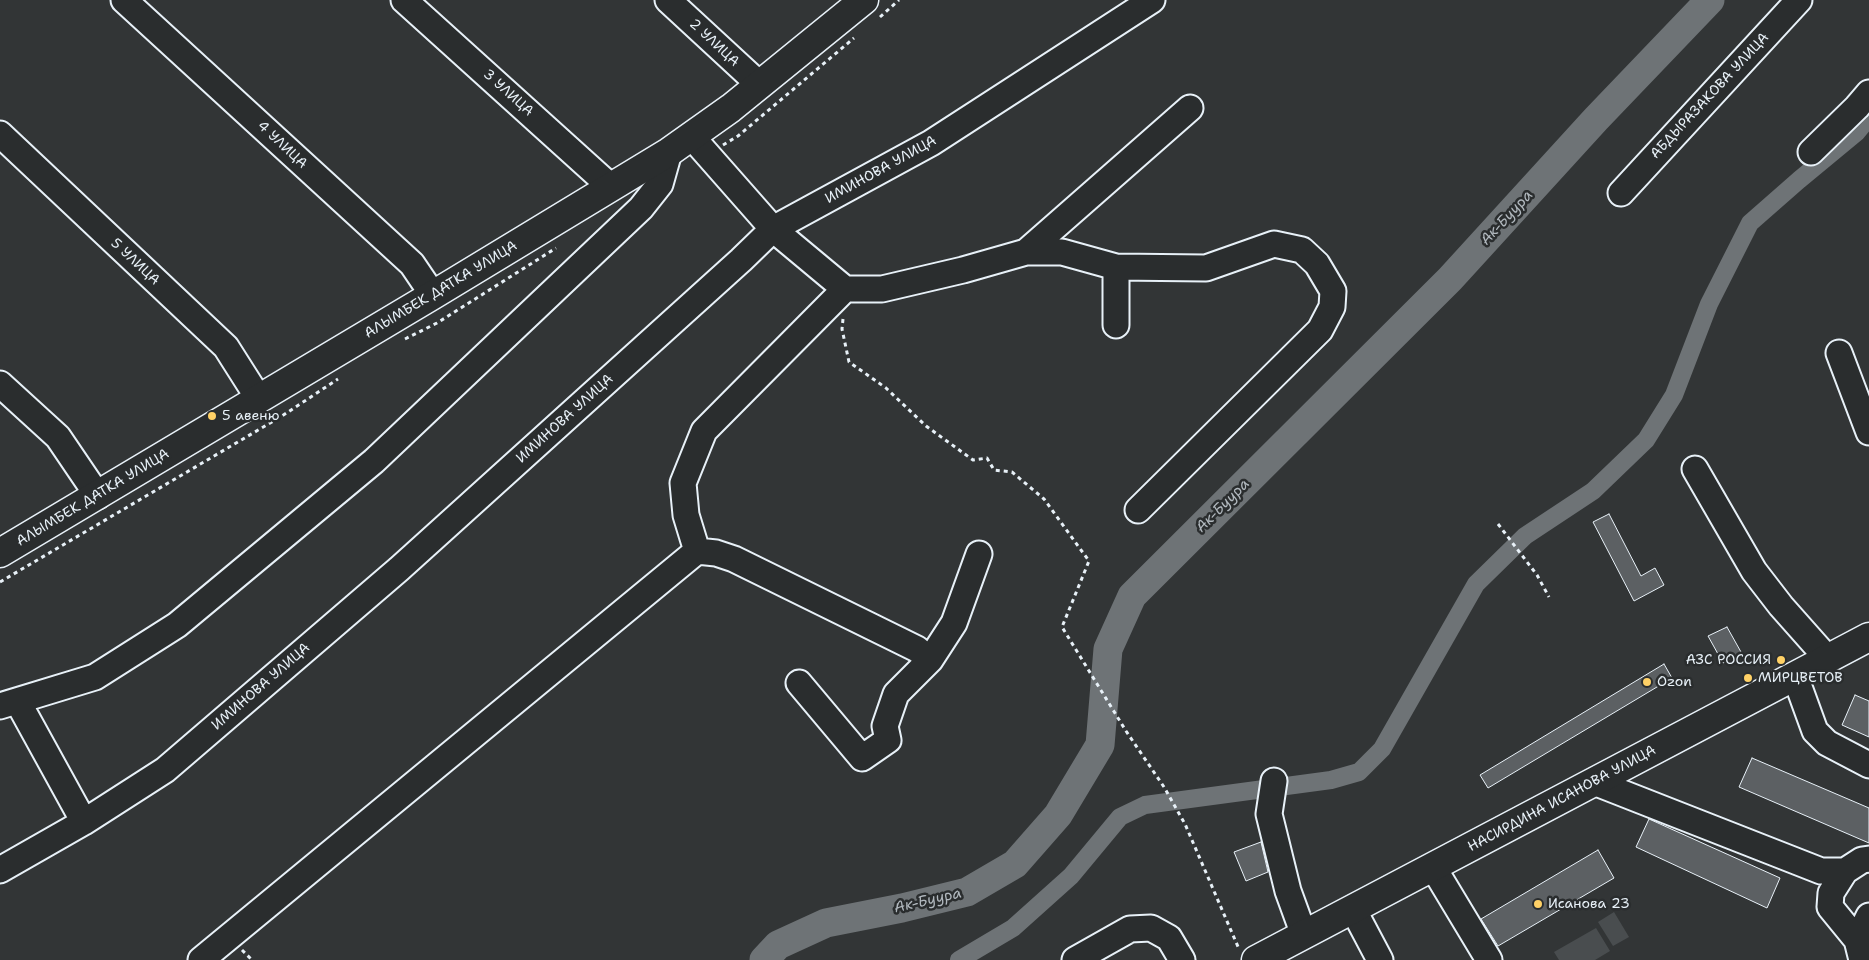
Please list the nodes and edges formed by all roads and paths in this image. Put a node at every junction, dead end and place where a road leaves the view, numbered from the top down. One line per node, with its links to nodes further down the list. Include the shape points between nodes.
1 (124, 0): 21 (street, 4 УЛИЦА, via 412,264)
2 (404, 0): 14 (street, 3 УЛИЦА)
3 (668, 0): 7 (street, 2 УЛИЦА)
4 (864, 0): 7 (main road, АЛЫМБЕК ДАТКА УЛИЦА)
5 (1152, 0): 16 (street, ИМИНОВА УЛИЦА, via 931,143)
6 (1799, 0): 15 (street, АБДЫРАЗАКОВА УЛИЦА)
7 (760, 86): 11 (main road, АЛЫМБЕК ДАТКА УЛИЦА)
8 (1869, 93): 13 (street)
9 (1190, 108): 18 (street)
10 (0, 134): 27 (street, 5 УЛИЦА, via 226,347)
11 (692, 137): 12 (main road, АЛЫМБЕК ДАТКА УЛИЦА); 16 (street)
12 (669, 152): 14 (main road, АЛЫМБЕК ДАТКА УЛИЦА); 43 (street, via 660,184 641,208 374,461 177,625 94,677)
13 (1811, 152)
14 (612, 186): 21 (main road, АЛЫМБЕК ДАТКА УЛИЦА)
15 (1620, 193)
16 (773, 230): 20 (street); 47 (street, ИМИНОВА УЛИЦА, via 392,575 165,770)
17 (558, 246): 23 (path, via 437,323)
18 (1026, 252): 19 (street, via 1062,252); 20 (street, via 882,288)
19 (1116, 267): 22 (street); 31 (street, via 1206,268 1274,244 1302,250 1316,264 1333,291 1332,307 1320,330)
20 (845, 289): 33 (street, via 704,430 683,483 686,515); 56 (path, via 842,330 849,362 886,388 926,426 973,460 987,458 994,470 1012,472 1044,500 1090,561 1062,627 1164,787)
21 (433, 295): 27 (main road, АЛЫМБЕК ДАТКА УЛИЦА)
22 (1116, 325)
23 (403, 340)
24 (1839, 353): 28 (street)
25 (346, 374): 36 (path, via 282,416)
26 (0, 384): 30 (street, via 58,437)
27 (259, 399): 30 (main road, АЛЫМБЕК ДАТКА УЛИЦА)
28 (1869, 432)
29 (1695, 469): 39 (street, via 1754,571)
30 (98, 496): 34 (main road, АЛЫМБЕК ДАТКА УЛИЦА)
31 (1138, 510)
32 (1498, 524): 37 (path, via 1537,575)
33 (696, 551): 40 (street, via 734,559 917,649); 57 (street)
34 (0, 553)
35 (979, 554): 40 (street, via 954,623)
36 (0, 582)
37 (1549, 597)
38 (1869, 637): 39 (main road, НАСИРДИНА ИСАНОВА УЛИЦА)
39 (1828, 659): 41 (main road, НАСИРДИНА ИСАНОВА УЛИЦА)
40 (930, 660): 42 (street, via 896,694 885,726 888,740 862,758)
41 (1795, 676): 44 (street, via 1815,731 1828,743); 46 (main road, НАСИРДИНА ИСАНОВА УЛИЦА)
42 (798, 683)
43 (9, 704): 47 (street)
44 (1869, 765)
45 (1274, 781): 54 (street, via 1269,814 1288,891)
46 (1594, 782): 49 (main road, НАСИРДИНА ИСАНОВА УЛИЦА); 51 (street, via 1821,871)
47 (84, 822): 50 (street, ИМИНОВА УЛИЦА)
48 (1869, 859): 51 (street)
49 (1433, 867): 52 (main road, НАСИРДИНА ИСАНОВА УЛИЦА); 61 (street)
50 (0, 870)
51 (1845, 870): 55 (street, via 1831,893 1830,907)
52 (1353, 909): 54 (main road, НАСИРДИНА ИСАНОВА УЛИЦА); 60 (street)
53 (1869, 916): 55 (street)
54 (1304, 935): 56 (main road, НАСИРДИНА ИСАНОВА УЛИЦА)
55 (1859, 950)
56 (1263, 955)
57 (201, 960)
58 (1075, 960): 59 (street, via 1130,929 1151,928 1169,938)
59 (1182, 960)
60 (1380, 960)
61 (1489, 960)

